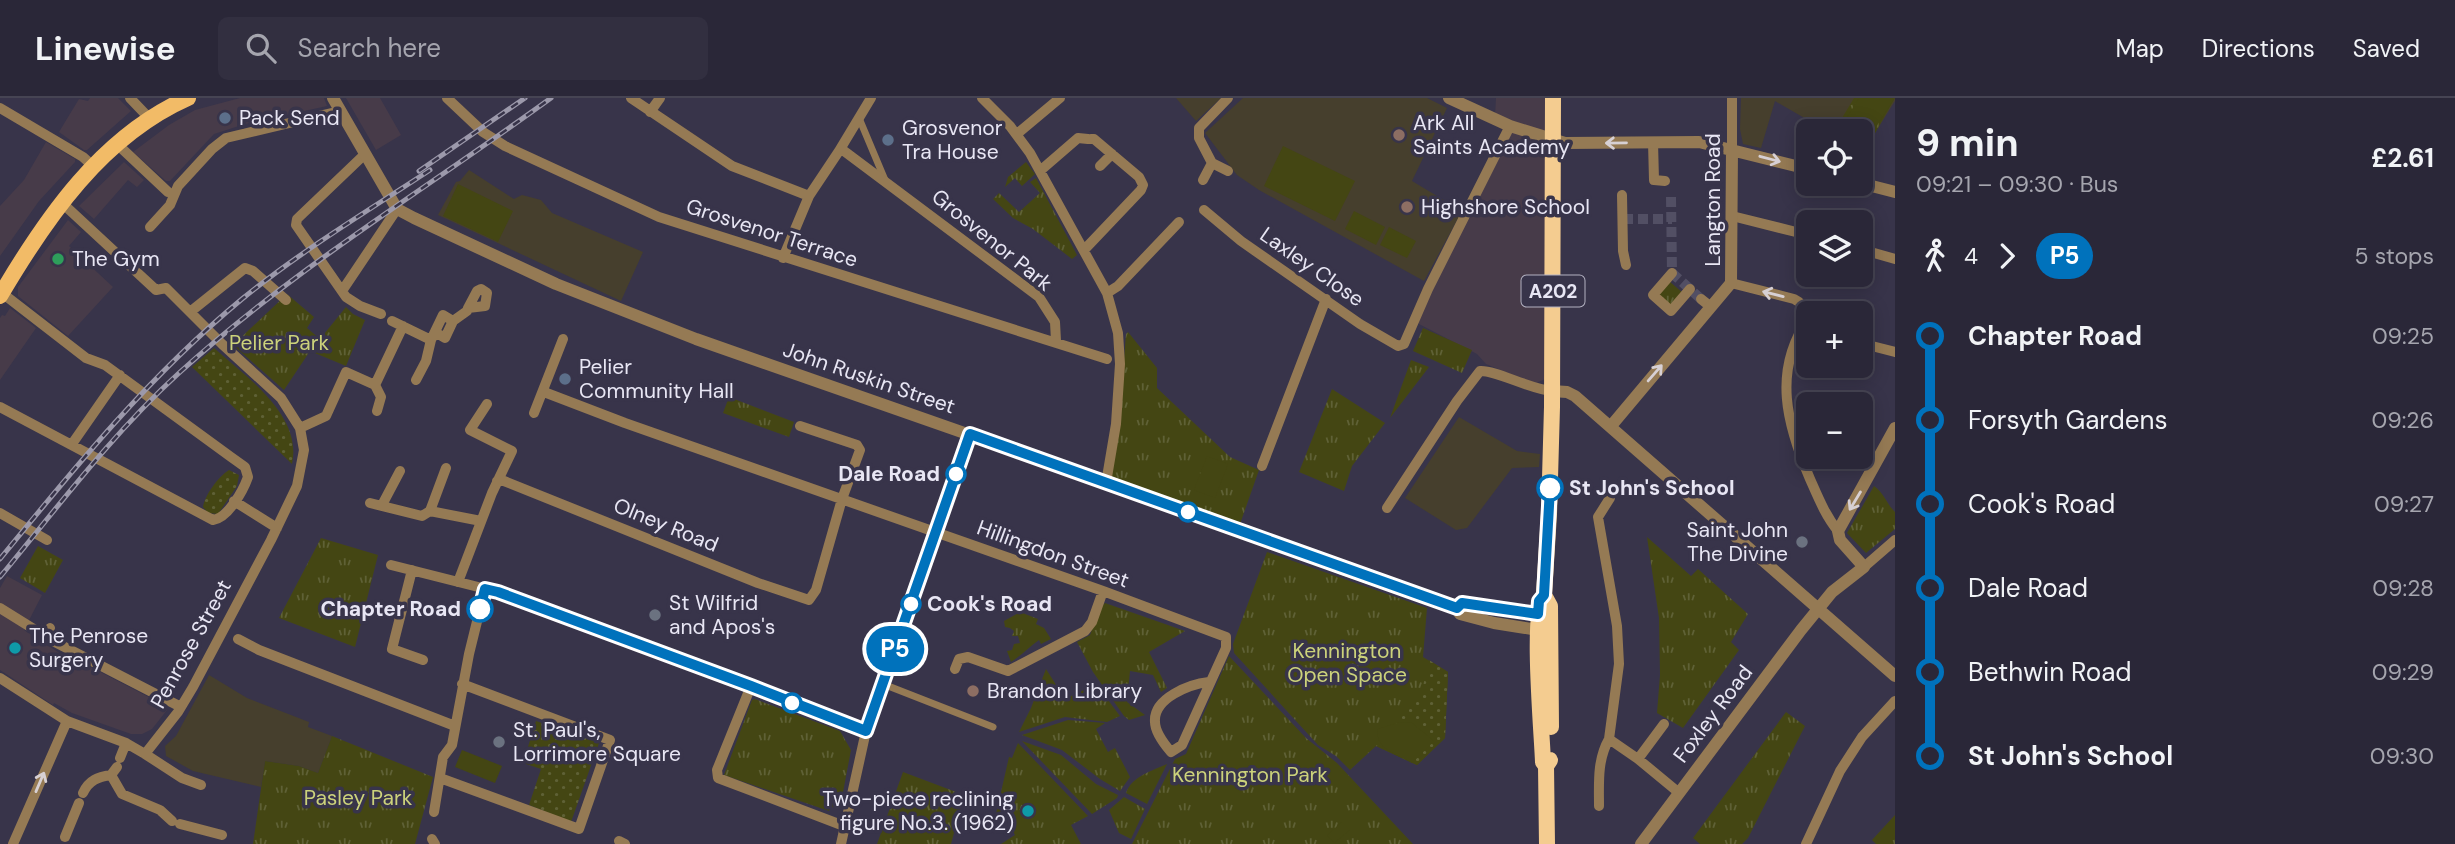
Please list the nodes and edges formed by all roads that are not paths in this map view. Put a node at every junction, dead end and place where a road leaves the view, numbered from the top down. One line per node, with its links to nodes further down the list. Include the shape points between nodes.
1 (130, 98): 18 (street)
2 (333, 98): 15 (street)
3 (447, 98): 51 (street, Grosvenor Terrace, via 505,146 659,217)
4 (631, 98): 16 (street)
5 (660, 98): 16 (street)
6 (871, 98): 17 (street)
7 (982, 98): 20 (street)
8 (1060, 98): 20 (street)
9 (1228, 98): 28 (street, via 1199,128)
10 (1449, 98): 19 (street)
11 (1553, 98): 21 (highway, A202)
12 (1732, 98): 24 (street, Langton Road)
13 (182, 99): 18 (main road)
14 (0, 108): 31 (street)
15 (340, 111): 27 (street); 47 (street, via 226,138 178,186 170,205)
16 (650, 112): 41 (street, via 732,166)
17 (859, 118): 25 (street); 34 (street)
18 (150, 119): 23 (main road)
19 (1510, 126): 21 (street); 60 (street, Laxley Close, via 1404,344 1398,346)
20 (1017, 134): 32 (street)
21 (1554, 141): 22 (street, one-way to 21); 78 (highway, A202)
22 (1653, 142): 24 (street, via 1699,142); 36 (street, via 1654,180)
23 (116, 145): 31 (main road); 38 (street)
24 (1732, 149): 30 (street, one-way to 30); 45 (street, Langton Road)
25 (839, 151): 34 (street, Grosvenor Park); 41 (street)
26 (1112, 154): 29 (street); 32 (street, via 1094,138 1078,138); 49 (street, via 1139,177 1143,188)
27 (365, 155): 43 (street); 58 (street, via 296,222)
28 (1212, 163): 33 (street); 35 (street)
29 (1100, 166)
30 (1796, 166)
31 (94, 167): 42 (main road)
32 (1041, 170): 49 (street)
33 (1228, 171)
34 (885, 180): 70 (street, Grosvenor Park, via 1039,297 1055,322)
35 (1203, 180)
36 (1665, 181)
37 (1873, 186): 39 (street)
38 (168, 192)
39 (1895, 192)
40 (1622, 195): 53 (street)
41 (809, 196): 51 (street)
42 (61, 202): 56 (main road); 64 (street, via 156,290 166,288)
43 (397, 209): 58 (street); 88 (street, John Ruskin Street, via 565,288 696,339)
44 (1205, 209): 60 (street, Laxley Close, via 1241,241)
45 (1732, 216): 48 (street); 55 (street, Langton Road)
46 (1179, 222): 59 (street)
47 (150, 227)
48 (1796, 232)
49 (1084, 250): 59 (street)
50 (1873, 253): 52 (street)
51 (783, 257): 70 (street, Grosvenor Terrace)
52 (1895, 259)
53 (1626, 265)
54 (1672, 273): 57 (street, via 1653,295 1671,311)
55 (1731, 283): 62 (street, one-way to 55); 85 (street, Langton Road, one-way to 55, via 1706,303)
56 (2, 288): 75 (street, via 90,360)
57 (1690, 289)
58 (341, 291): 65 (street, via 352,302)
59 (1107, 293): 94 (street, via 1118,333 1120,365)
60 (1326, 299): 90 (street)
61 (286, 300): 64 (street, via 246,268)
62 (1797, 301)
63 (468, 308): 68 (street, via 453,321 443,315)
64 (190, 312): 86 (street, via 276,392)
65 (381, 314)
66 (392, 321): 67 (street)
67 (403, 326): 68 (street); 77 (street)
68 (433, 336): 76 (street)
69 (563, 339): 79 (street)
70 (1056, 341): 74 (street, Grosvenor Terrace)
71 (1796, 342): 105 (street, via 1787,371 1787,414 1810,480)
72 (1873, 346): 73 (street)
73 (1895, 352)
74 (1107, 359)
75 (120, 375): 89 (street); 97 (street, via 245,467 248,477)
76 (416, 380)
77 (374, 385): 82 (street, via 381,397); 86 (street, via 346,372 326,416)
78 (1552, 391): 85 (street, via 1571,393); 100 (street, via 1480,371); 117 (highway, A202, via 1544,595 1550,606)
79 (544, 392): 83 (street); 96 (street, Hillingdon Street)
80 (487, 404): 93 (street, via 470,430 512,451)
81 (0, 407): 89 (street)
82 (377, 411)
83 (534, 413)
84 (800, 426): 96 (street, via 857,445 860,450)
85 (1611, 426): 115 (street)
86 (300, 428): 104 (street, Penrose Street, via 301,472)
87 (1895, 428): 105 (street, one-way to 105)
88 (970, 434): 94 (street, John Ruskin Street); 106 (street)
89 (72, 444): 97 (street, via 210,519 222,518)
90 (1262, 466)
91 (446, 468): 101 (street)
92 (400, 471): 99 (street)
93 (497, 481): 96 (street, Olney Road, via 809,600 816,590); 103 (street)
94 (1106, 483): 117 (street, John Ruskin Street, via 1457,608 1462,603)
95 (1610, 498): 134 (street, via 1598,517 1619,664)
96 (842, 499): 106 (street, Hillingdon Street)
97 (234, 501): 104 (street)
98 (370, 503): 99 (street)
99 (382, 505): 101 (street, via 422,516)
100 (1387, 508)
101 (430, 511): 103 (street)
102 (0, 513): 107 (street)
103 (481, 521): 112 (street)
104 (277, 528): 128 (street, Penrose Street)
105 (1838, 531): 110 (street, via 1840,540)
106 (936, 532): 114 (street, Hillingdon Street); 125 (street)
107 (47, 540)
108 (1895, 540): 110 (street)
109 (391, 565): 111 (street)
110 (1864, 567): 115 (street, Foxley Road)
111 (412, 570): 112 (street); 119 (street, via 392,649)
112 (458, 582): 113 (street)
113 (485, 589): 124 (street); 126 (street)
114 (1103, 591): 120 (street, via 1092,622 1074,638 1008,671 968,656 959,659); 123 (street, Hillingdon Street, via 1226,637 1226,648)
115 (1823, 604): 121 (street); 141 (street, Foxley Road)
116 (0, 608): 128 (street)
117 (1543, 621): 149 (highway, A202, via 1552,700 1550,763 1546,766)
118 (238, 639): 131 (street)
119 (423, 660)
120 (955, 668)
121 (1895, 676)
122 (0, 678): 129 (street)
123 (1209, 682): 123 (street, Hillingdon Street, via 1194,683 1161,706 1155,725 1171,752 1182,745)
124 (463, 684): 131 (street); 139 (street, via 610,740 579,829)
125 (883, 684): 132 (street); 133 (street)
126 (751, 686): 133 (street); 144 (street, via 717,770 718,778)
127 (1895, 701): 151 (street, via 1862,737 1840,771)
128 (181, 707): 136 (street, Penrose Street)
129 (67, 721): 135 (street); 147 (street, one-way to 129)
130 (1664, 724): 137 (street)
131 (455, 726): 139 (street)
132 (993, 727)
133 (866, 731): 144 (street)
134 (1609, 739): 137 (street); 142 (street, via 1600,765)
135 (126, 743): 136 (street); 138 (street)
136 (145, 754): 140 (street)
137 (1638, 759): 141 (street)
138 (116, 766): 145 (street, via 122,794 176,822); 146 (street, via 88,784)
139 (440, 778): 143 (street)
140 (201, 785)
141 (1678, 792): 150 (street, Foxley Road)
142 (1599, 806)
143 (434, 812)
144 (844, 826): 148 (street)
145 (222, 835)
146 (65, 837)
147 (13, 844)
148 (841, 844)
149 (1547, 844)
150 (1641, 844)
151 (1806, 844)

